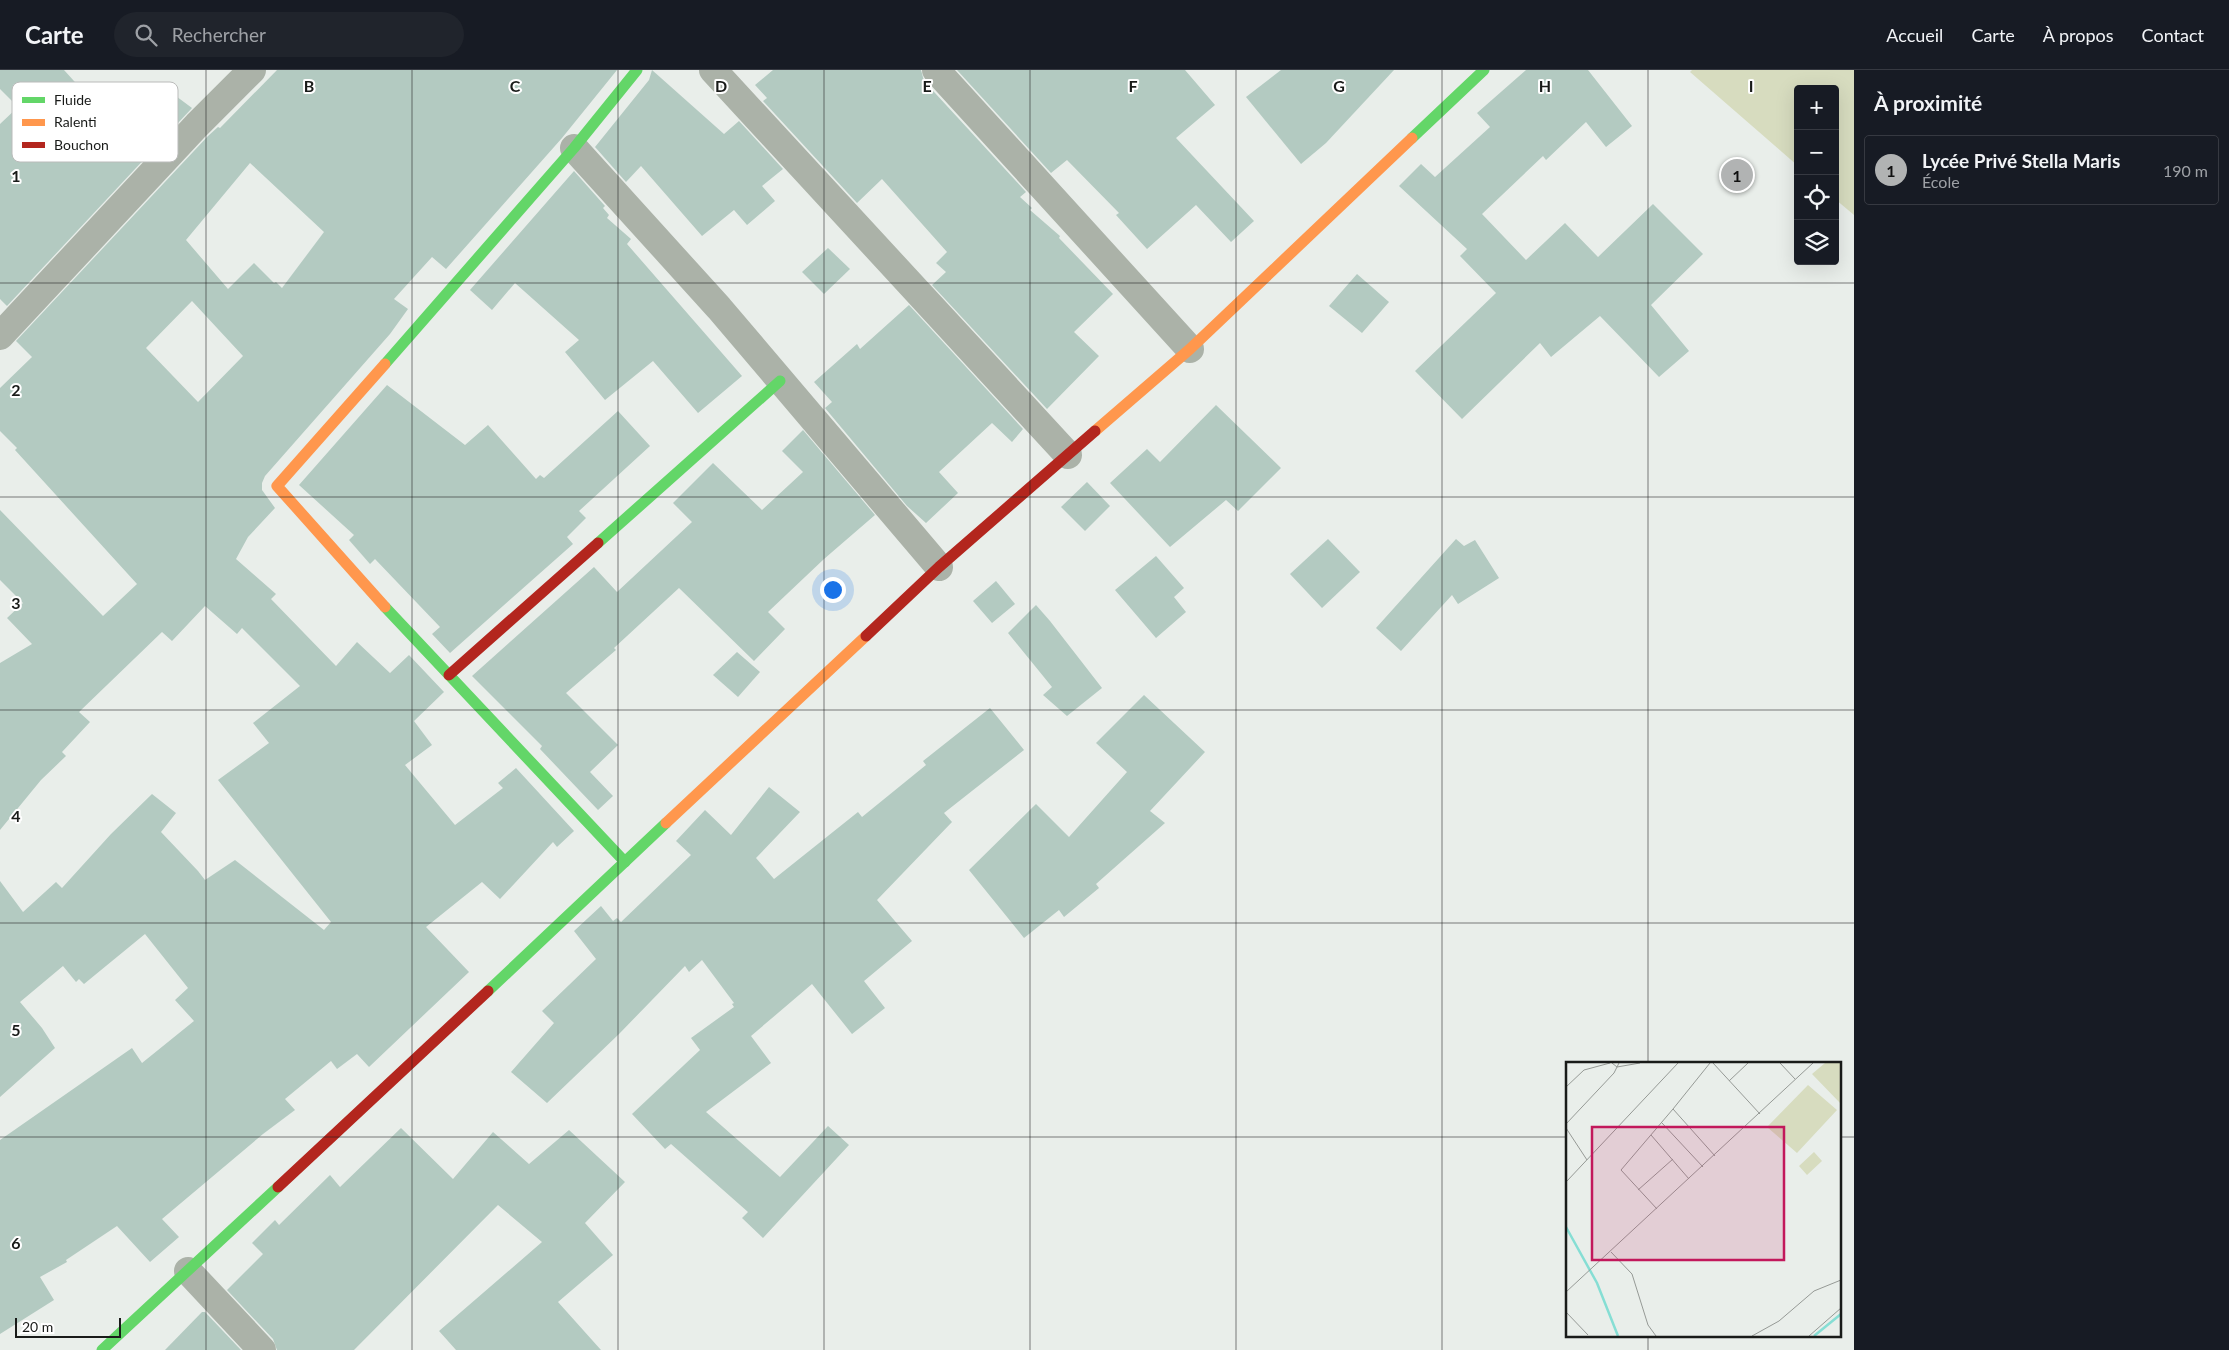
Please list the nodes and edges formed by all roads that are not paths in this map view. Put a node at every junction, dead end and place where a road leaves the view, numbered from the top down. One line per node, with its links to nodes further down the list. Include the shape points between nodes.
1 (252, 70): 6 (street)
2 (637, 70): 7 (street)
3 (713, 70): 12 (street)
4 (936, 70): 10 (street)
5 (1484, 70): 10 (street)
6 (178, 145)
7 (574, 148): 11 (street, via 719,308); 14 (street, via 277,486)
8 (162, 162): 9 (street)
9 (0, 336)
10 (1190, 349): 12 (street)
11 (780, 381): 13 (street); 14 (street)
12 (1068, 455): 13 (street)
13 (938, 567): 15 (street)
14 (449, 675): 15 (street)
15 (625, 862): 16 (street)
16 (188, 1271): 17 (street); 18 (street)
17 (102, 1350)
18 (262, 1350)

